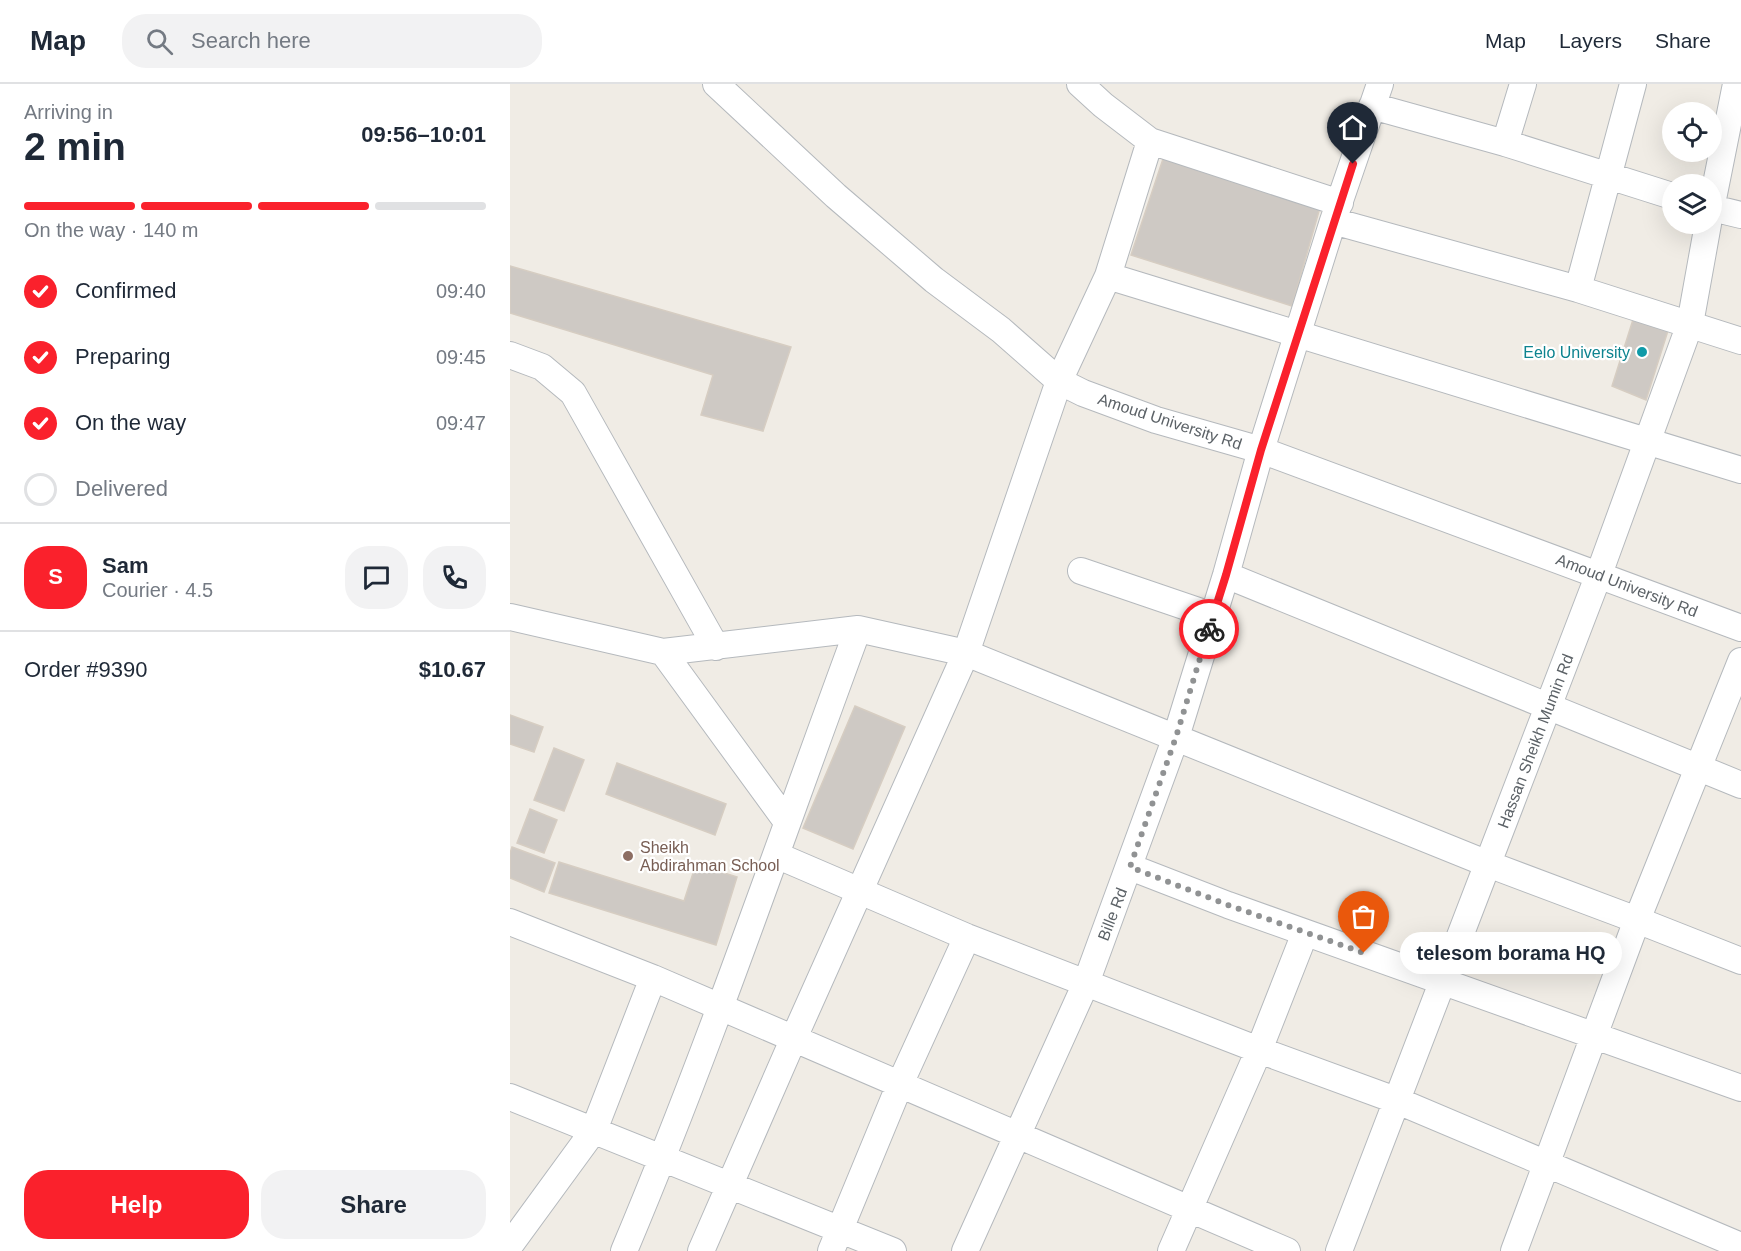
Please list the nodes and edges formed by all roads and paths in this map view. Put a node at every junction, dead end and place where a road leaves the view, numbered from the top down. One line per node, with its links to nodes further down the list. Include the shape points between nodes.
1 (716, 84): 22 (street, Amoud University Rd, via 845,204)
2 (1080, 84): 7 (street)
3 (1523, 84): 8 (street)
4 (1633, 84): 10 (street)
5 (1736, 84): 9 (street)
6 (1376, 95): 8 (street); 13 (street, Bille Rd)
7 (1150, 141): 13 (street); 16 (street)
8 (1505, 143): 10 (street)
9 (1718, 174)
10 (1608, 176): 11 (street); 17 (street)
11 (1662, 193)
12 (1722, 209): 14 (street)
13 (1337, 212): 17 (street); 19 (street, Bille Rd)
14 (1741, 215)
15 (1706, 234): 18 (street, Hassan Sheikh Mumin Rd)
16 (1108, 276): 19 (street); 22 (street)
17 (1578, 289): 18 (street)
18 (1690, 324): 20 (street); 23 (street, Hassan Sheikh Mumin Rd)
19 (1298, 335): 23 (street); 24 (street, Bille Rd)
20 (1741, 340)
21 (510, 355): 33 (street, via 542,367 573,393)
22 (1059, 381): 24 (street, Amoud University Rd, via 1156,420); 35 (street)
23 (1648, 441): 25 (street); 27 (street, Hassan Sheikh Mumin Rd)
24 (1261, 450): 27 (street, Amoud University Rd); 28 (street, Bille Rd)
25 (1741, 470)
26 (1081, 571): 29 (street)
27 (1599, 574): 31 (street, Amoud University Rd); 37 (street, Hassan Sheikh Mumin Rd)
28 (1226, 575): 29 (street, Bille Rd); 37 (street)
29 (1213, 616): 38 (street, Bille Rd)
30 (510, 617): 34 (street)
31 (1741, 628)
32 (858, 629): 33 (street); 35 (street); 41 (street)
33 (716, 647): 34 (street)
34 (663, 652): 41 (street)
35 (966, 653): 38 (street); 45 (street)
36 (1741, 661): 39 (street)
37 (1548, 706): 39 (street); 43 (street, Hassan Sheikh Mumin Rd)
38 (1176, 737): 43 (street); 44 (street, Bille Rd)
39 (1697, 767): 40 (street); 46 (street)
40 (1741, 784)
41 (787, 822): 42 (street)
42 (776, 855): 45 (street); 54 (street)
43 (1488, 864): 46 (street); 52 (street, Hassan Sheikh Mumin Rd)
44 (1130, 867): 48 (street); 53 (street, Bille Rd)
45 (860, 891): 49 (street); 56 (street)
46 (1637, 920): 50 (street); 55 (street)
47 (510, 922): 51 (street)
48 (1305, 933): 52 (street); 57 (street)
49 (967, 937): 53 (street); 58 (street)
50 (1741, 961)
51 (653, 978): 54 (street); 62 (street)
52 (1443, 981): 55 (street); 61 (street, Hassan Sheikh Mumin Rd)
53 (1086, 983): 57 (street); 63 (street, Bille Rd)
54 (719, 1007): 56 (street); 64 (street)
55 (1593, 1035): 59 (street); 65 (street)
56 (793, 1040): 58 (street); 66 (street)
57 (1259, 1050): 61 (street); 67 (street)
58 (900, 1084): 63 (street); 68 (street)
59 (1741, 1088)
60 (510, 1097): 62 (street)
61 (1398, 1101): 65 (street); 77 (street, Hassan Sheikh Mumin Rd)
62 (594, 1130): 64 (street); 69 (street)
63 (1017, 1134): 67 (street); 74 (street, Bille Rd)
64 (662, 1160): 66 (street); 71 (street)
65 (1546, 1162): 70 (street); 78 (street)
66 (730, 1187): 68 (street); 72 (street)
67 (1189, 1208): 75 (street); 76 (street)
68 (836, 1241): 73 (street)
69 (510, 1245)
70 (1741, 1246)
71 (624, 1251)
72 (701, 1251)
73 (893, 1251)
74 (965, 1251)
75 (1171, 1251)
76 (1287, 1251)
77 (1339, 1251)
78 (1514, 1251)

